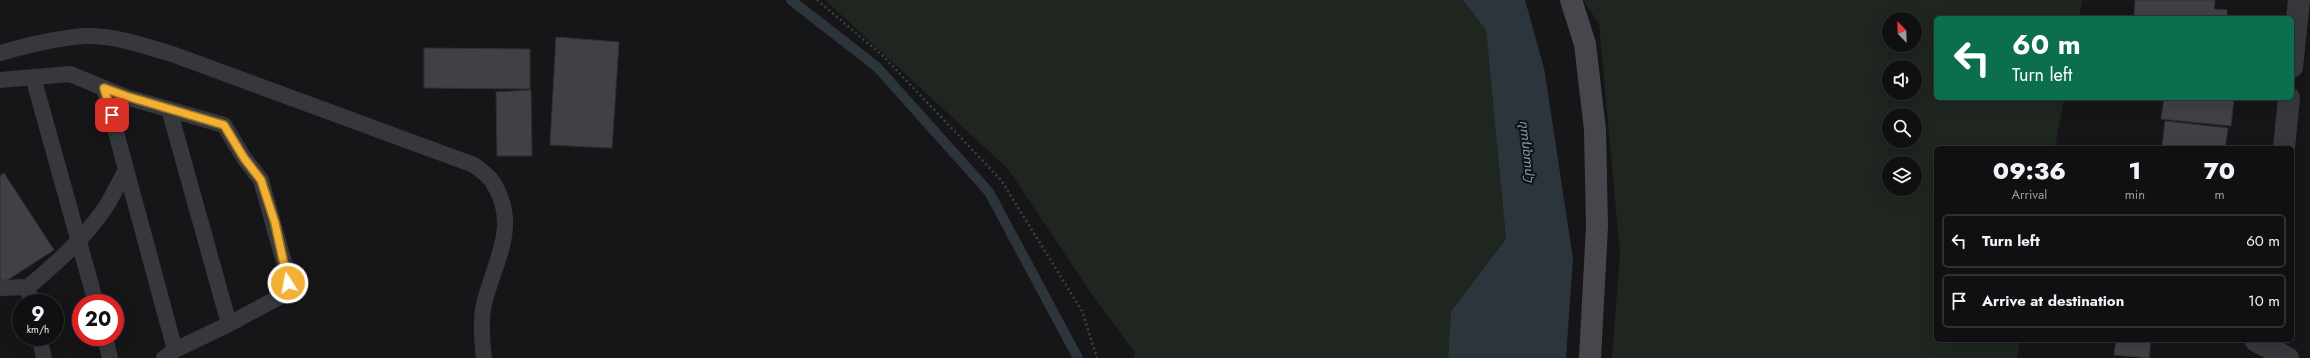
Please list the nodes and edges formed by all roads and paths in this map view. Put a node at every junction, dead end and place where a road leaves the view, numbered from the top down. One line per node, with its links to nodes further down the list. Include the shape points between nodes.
1 (817, 0): 27 (path, via 883,56 1001,180 1082,311)
2 (1570, 0): 28 (street, via 1585,44 1595,130 1597,226)
3 (2299, 0): 4 (street)
4 (2294, 48)
5 (0, 53): 26 (lane, via 44,41 86,36 129,42 172,54 474,165 492,180 504,206 506,228 484,302)
6 (33, 77): 7 (lane); 8 (lane, via 70,74); 13 (lane)
7 (0, 80)
8 (104, 88): 10 (lane); 12 (lane)
9 (2289, 100): 11 (street)
10 (169, 109): 18 (lane); 18 (lane, via 224,125 261,180 275,223 288,283 285,294)
11 (2284, 146)
12 (126, 170): 13 (lane, via 105,208); 23 (lane)
13 (79, 240): 14 (lane); 17 (lane)
14 (28, 287): 15 (lane); 16 (lane)
15 (0, 288)
16 (29, 294)
17 (94, 294)
18 (229, 324): 23 (lane)
19 (2256, 342): 29 (street)
20 (2260, 342): 30 (street)
21 (41, 346): 24 (lane)
22 (107, 346): 25 (lane)
23 (169, 354)
24 (44, 358)
25 (110, 358)
26 (484, 358)
27 (1097, 358)
28 (1590, 358)
29 (2252, 358)
30 (2288, 358)

